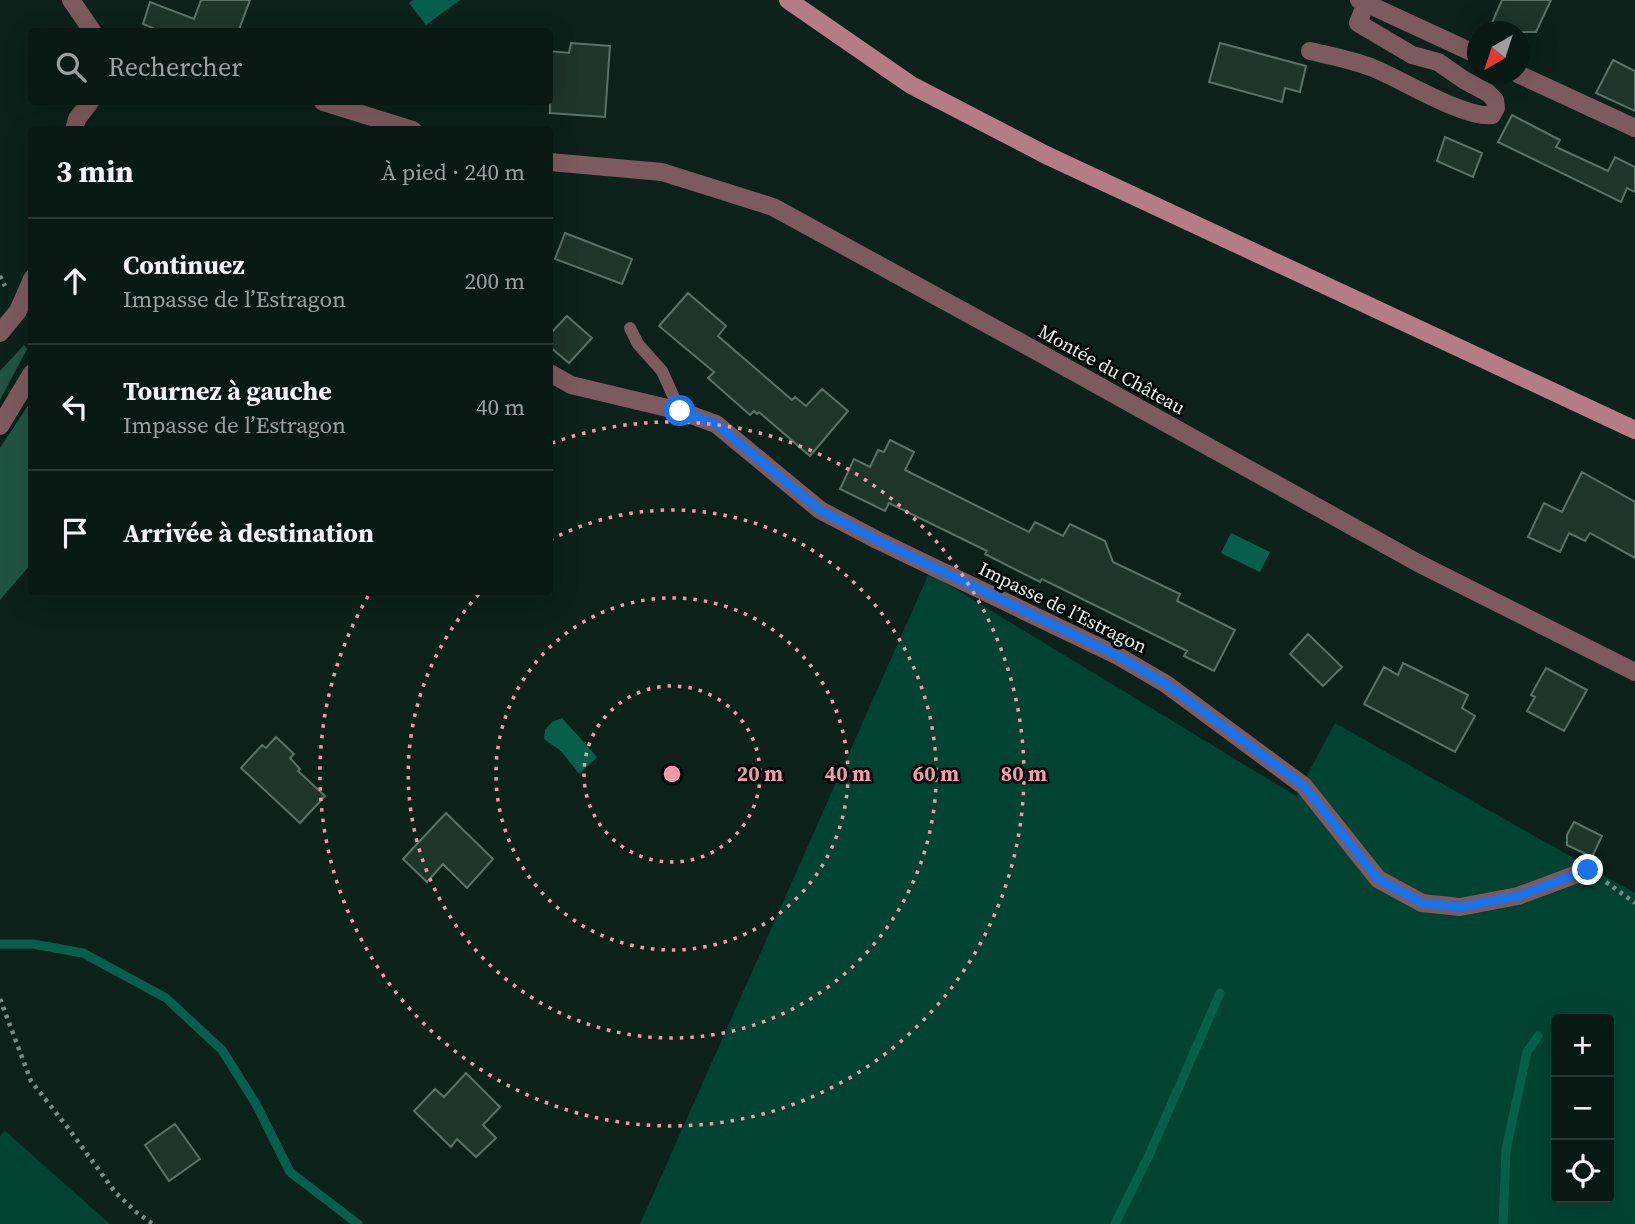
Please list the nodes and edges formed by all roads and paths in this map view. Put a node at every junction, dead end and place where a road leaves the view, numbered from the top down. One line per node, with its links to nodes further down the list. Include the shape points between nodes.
1 (71, 0): 4 (street)
2 (788, 0): 21 (main road, via 911,85 1046,155)
3 (1363, 2): 5 (street); 6 (street, via 1359,23 1488,93 1496,108 1492,115 1464,110 1359,62)
4 (90, 28)
5 (1467, 50)
6 (1310, 51)
7 (1530, 80): 12 (street)
8 (88, 105): 10 (street)
9 (333, 105): 11 (street)
10 (75, 126)
11 (400, 126)
12 (1635, 128)
13 (553, 162): 22 (street, Montée du Château, via 662,172 773,207 1418,563)
14 (28, 288): 16 (street, via 18,311)
15 (629, 328): 19 (lane, via 663,371)
16 (0, 333)
17 (553, 375): 19 (street, Impasse de l’Estragon, via 571,384)
18 (28, 380): 20 (street)
19 (680, 411): 23 (street, Impasse de l’Estragon, via 716,424 820,510 1166,684 1304,786 1378,879 1422,903 1460,907 1518,896)
20 (0, 426)
21 (1635, 430)
22 (1635, 672)
23 (1588, 870): 24 (path)
24 (1635, 903)
25 (0, 999): 26 (path, via 31,1081 115,1192)
26 (153, 1224)

